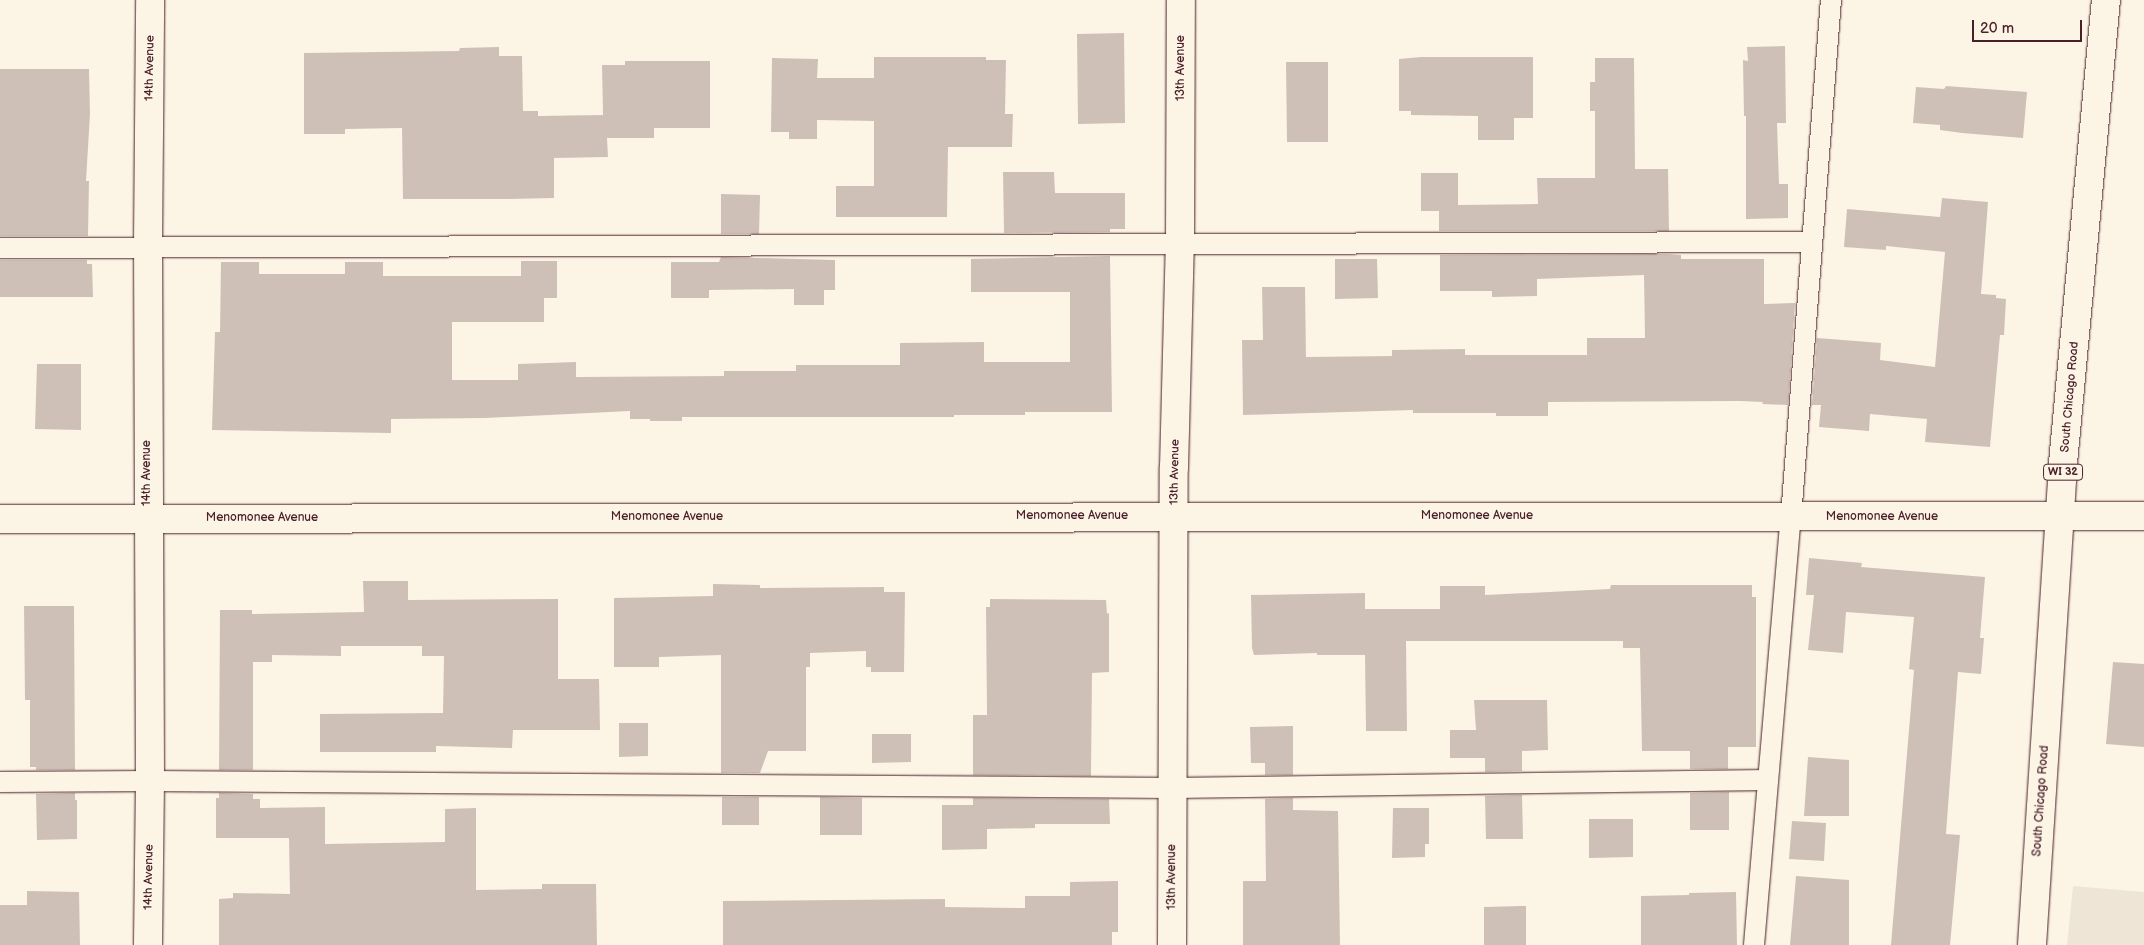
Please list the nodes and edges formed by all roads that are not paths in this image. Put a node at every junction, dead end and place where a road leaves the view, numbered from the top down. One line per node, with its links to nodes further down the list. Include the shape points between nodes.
1 (150, 0): 7 (street, 14th Avenue)
2 (1181, 0): 6 (street, 13th Avenue)
3 (1831, 0): 5 (lane)
4 (2106, 0): 12 (street, South Chicago Road / WI 32)
5 (1812, 242): 6 (lane); 11 (lane)
6 (1180, 245): 7 (lane); 9 (street, 13th Avenue)
7 (148, 246): 8 (lane); 14 (street, 14th Avenue)
8 (0, 248)
9 (1174, 516): 11 (street, Menomonee Avenue); 14 (street, Menomonee Avenue); 18 (street, 13th Avenue)
10 (2144, 516): 12 (street, Menomonee Avenue)
11 (1791, 517): 12 (street, Menomonee Avenue); 16 (lane)
12 (2060, 517): 22 (street, South Chicago Road / WI 32)
13 (0, 519): 14 (street, Menomonee Avenue)
14 (147, 519): 15 (street, 14th Avenue)
15 (150, 780): 17 (lane); 18 (lane); 19 (street, 14th Avenue)
16 (1768, 780): 18 (lane); 21 (lane)
17 (0, 782)
18 (1173, 788): 20 (street, 13th Avenue)
19 (148, 945)
20 (1172, 945)
21 (1754, 945)
22 (2032, 945)

